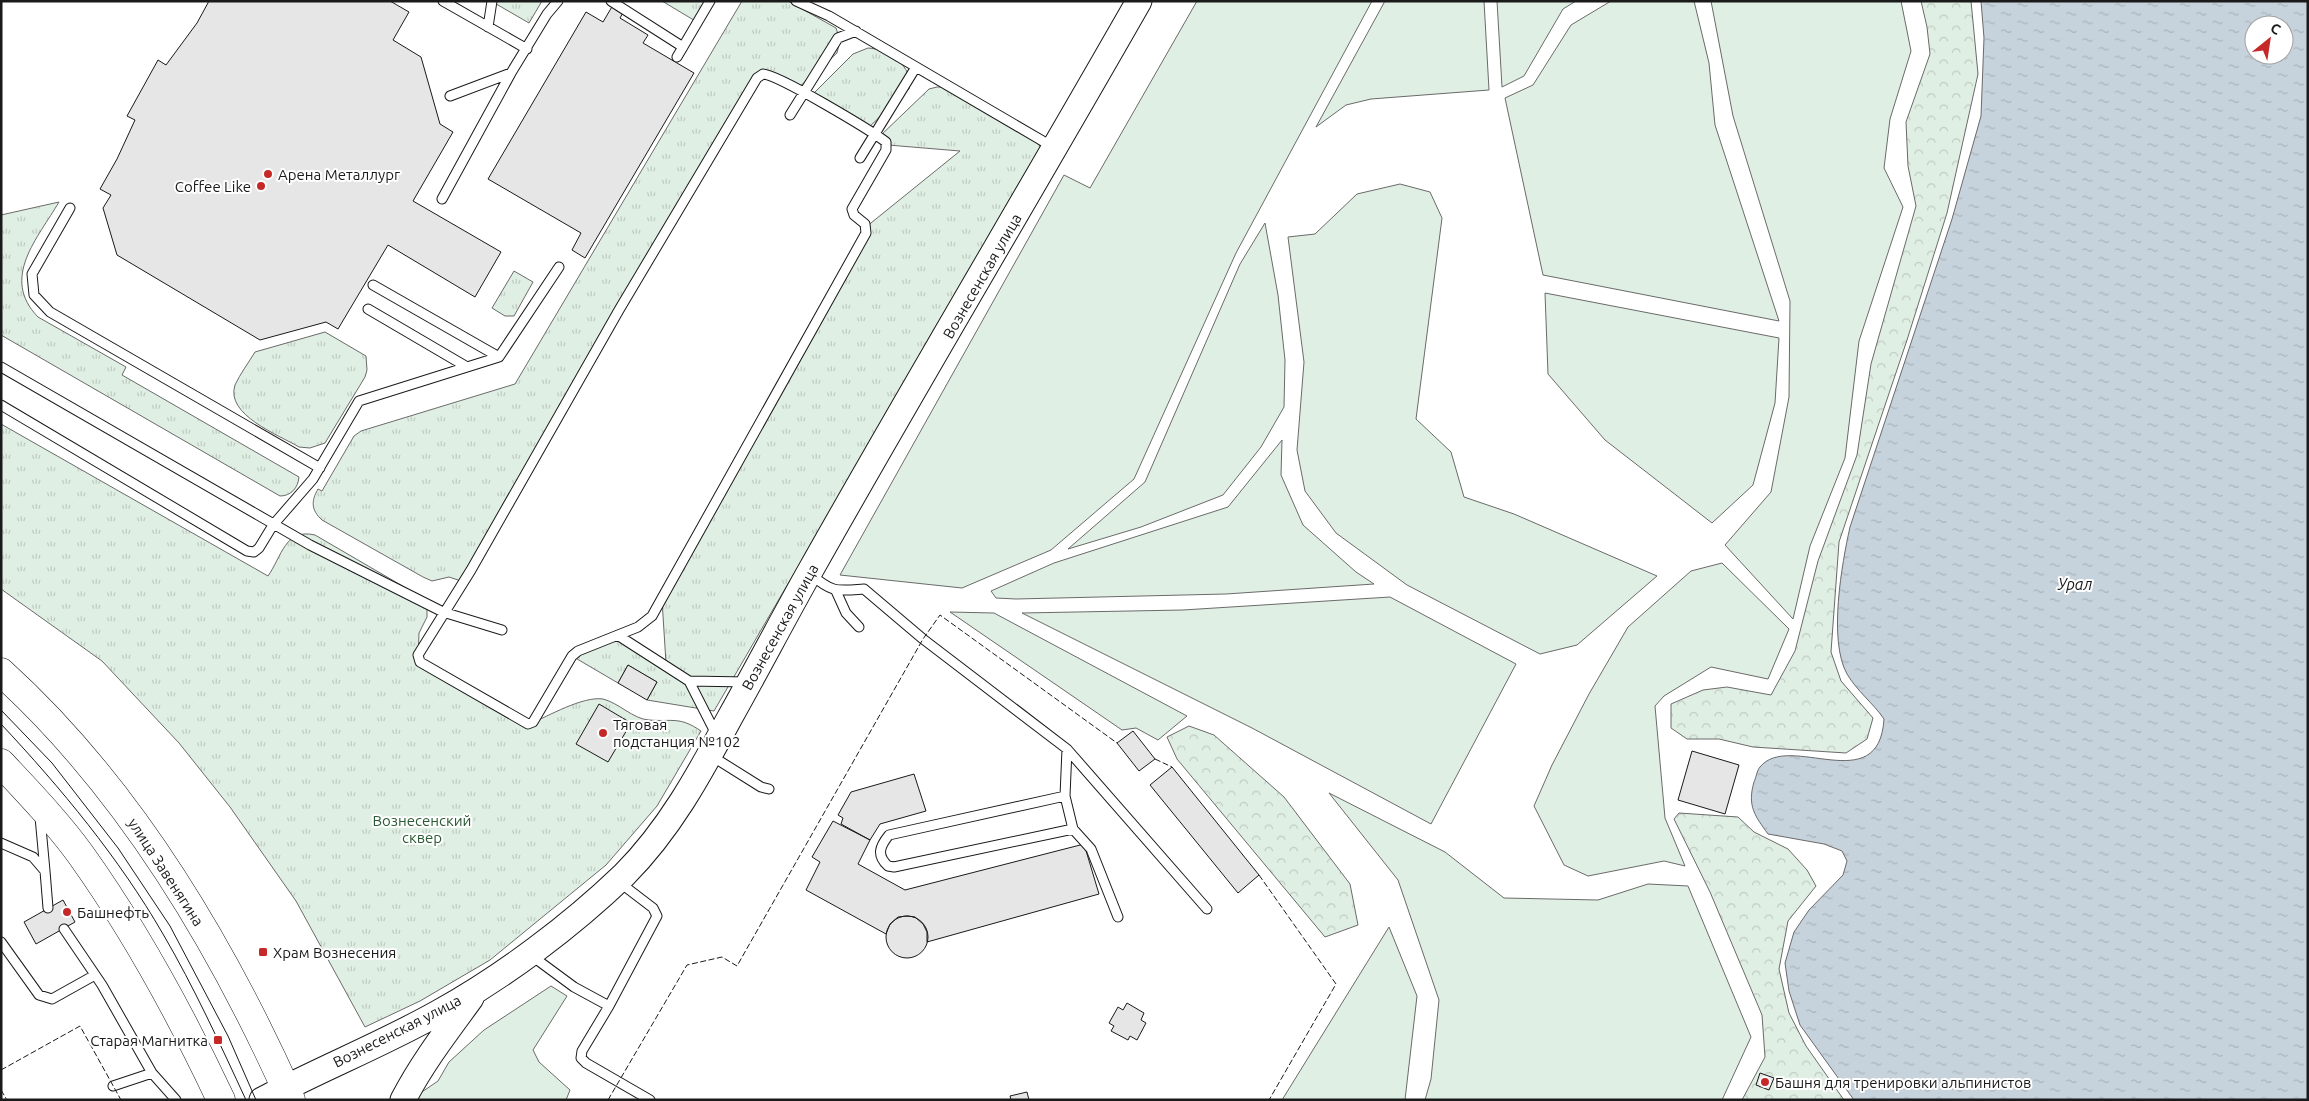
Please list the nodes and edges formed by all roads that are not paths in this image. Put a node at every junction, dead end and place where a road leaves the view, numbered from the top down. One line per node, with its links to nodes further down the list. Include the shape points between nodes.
1 (443, 1): 8 (lane)
2 (492, 1): 8 (lane)
3 (558, 1): 11 (lane)
4 (610, 1): 10 (lane)
5 (710, 1): 10 (lane)
6 (796, 1): 9 (lane)
7 (1139, 1): 19 (main road, Вознесенская улица)
8 (488, 27): 11 (lane)
9 (856, 31): 13 (lane); 15 (lane, via 838,38)
10 (683, 47): 12 (lane)
11 (527, 49): 14 (lane)
12 (677, 57)
13 (916, 67): 18 (lane); 19 (lane)
14 (511, 72): 16 (lane); 21 (lane)
15 (803, 93): 17 (lane); 18 (lane); 34 (lane, via 768,75 757,78 619,310 471,570)
16 (450, 96)
17 (790, 115)
18 (874, 134): 20 (lane); 37 (lane, via 888,147 852,209 865,224 866,233 662,600 652,616)
19 (1055, 149): 32 (main road, Вознесенская улица)
20 (860, 158)
21 (442, 199)
22 (70, 208): 30 (lane, via 32,274 34,295 50,312)
23 (559, 267): 26 (lane)
24 (373, 285): 26 (lane)
25 (368, 309): 27 (lane)
26 (499, 357): 27 (lane)
27 (467, 367): 30 (lane, via 361,400)
28 (1, 368): 31 (lane)
29 (1, 405): 31 (lane, via 247,551 257,551)
30 (320, 468): 31 (lane)
31 (273, 525): 34 (lane)
32 (809, 573): 33 (lane); 40 (main road, Вознесенская улица)
33 (836, 591): 35 (lane, via 846,614); 42 (lane, via 864,589)
34 (443, 612): 36 (lane); 37 (lane, via 418,655 419,660 528,724 533,722 572,656 584,648)
35 (859, 627)
36 (502, 630)
37 (619, 636): 39 (lane)
38 (1, 672): 62 (main road, улица Завенягина, via 65,736 153,850 222,961)
39 (689, 680): 40 (lane); 41 (lane)
40 (750, 682): 41 (main road, Вознесенская улица)
41 (714, 747): 44 (lane, via 761,788); 50 (main road, Вознесенская улица, via 677,811)
42 (1067, 749): 45 (lane); 52 (lane)
43 (1, 763): 46 (main road)
44 (769, 789)
45 (1065, 796): 47 (lane); 47 (lane, via 889,835 880,845 880,853 882,861 894,867)
46 (38, 802): 49 (lane); 64 (main road, via 80,854 124,918 158,975)
47 (1073, 830): 53 (lane, via 1091,848)
48 (1, 843): 49 (lane, via 33,857)
49 (45, 871): 51 (lane)
50 (616, 881): 56 (main road, Вознесенская улица); 59 (lane, via 653,908 657,916)
51 (48, 908)
52 (1207, 909)
53 (1118, 917)
54 (64, 929): 57 (lane)
55 (1, 942): 57 (lane, via 38,995 46,998 52,999)
56 (530, 954): 58 (main road, Вознесенская улица); 59 (lane, via 574,987)
57 (95, 975): 60 (lane)
58 (480, 987): 62 (main road, Вознесенская улица, via 439,1013); 65 (main road, via 434,1049)
59 (609, 1006): 66 (lane, via 581,1058)
60 (152, 1073): 61 (lane); 63 (lane)
61 (113, 1086)
62 (280, 1096)
63 (176, 1100)
64 (221, 1100)
65 (403, 1100)
66 (650, 1100)

